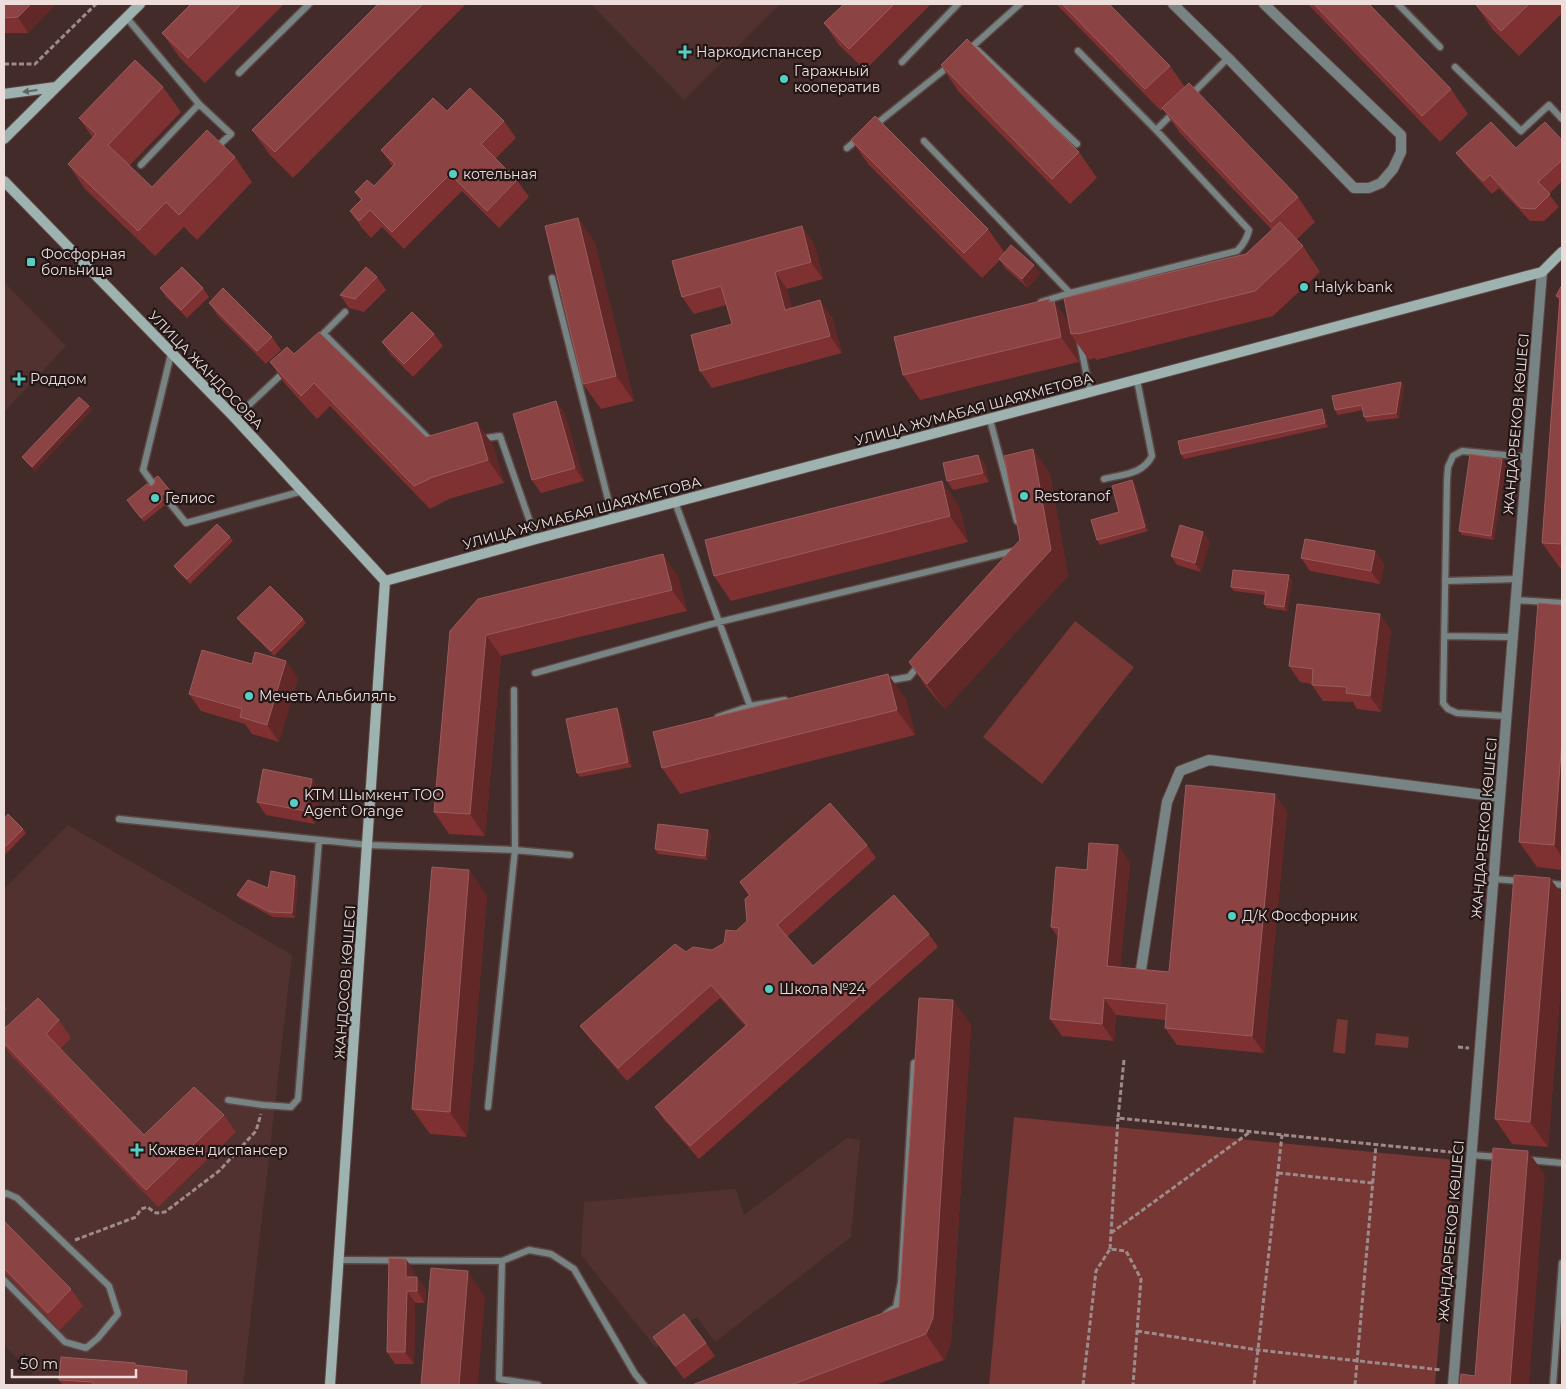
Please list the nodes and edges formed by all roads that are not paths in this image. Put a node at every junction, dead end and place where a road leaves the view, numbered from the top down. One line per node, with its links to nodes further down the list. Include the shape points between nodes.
1 (140, 4): 8 (street)
2 (309, 4): 17 (lane)
3 (958, 4): 14 (lane)
4 (1173, 4): 13 (street)
5 (1264, 4): 13 (street, via 1401,135 1401,152 1393,169 1382,182 1369,188 1354,188)
6 (1398, 4): 10 (lane)
7 (1017, 5): 9 (lane)
8 (126, 17): 18 (street); 20 (lane)
9 (974, 46): 12 (lane); 27 (lane)
10 (1440, 47)
11 (1078, 51): 23 (lane)
12 (966, 52)
13 (1228, 58): 23 (lane)
14 (902, 62)
15 (951, 64): 22 (lane)
16 (1455, 67): 21 (lane, via 1521,131 1550,105)
17 (239, 73)
18 (56, 88): 19 (street, one-way to 19); 25 (street)
19 (4, 94)
20 (199, 104): 29 (lane, via 231,134); 30 (lane)
21 (1562, 119)
22 (869, 130)
23 (1156, 130): 35 (lane, via 1249,230 1244,245 1237,250)
24 (862, 136): 28 (lane)
25 (4, 140)
26 (924, 141): 35 (lane)
27 (1077, 144)
28 (847, 148)
29 (210, 154)
30 (141, 166)
31 (4, 181): 42 (street, УЛИЦА ЖАНДОСОВА)
32 (1562, 252): 33 (street)
33 (1542, 272): 44 (street, УЛИЦА ЖУМАБАЯ ШАЯХМЕТОВА); 50 (street, ЖАНДАРБЕКОВ КӨШЕСІ)
34 (552, 278): 56 (lane)
35 (1070, 294): 36 (lane); 37 (lane)
36 (1034, 303)
37 (1074, 311)
38 (345, 312): 39 (lane)
39 (324, 334): 41 (lane); 49 (lane, via 430,441)
40 (1079, 338): 45 (lane)
41 (317, 340)
42 (171, 354): 46 (street, УЛИЦА ЖАНДОСОВА); 52 (lane, via 143,470)
43 (289, 366): 46 (lane)
44 (1137, 380): 45 (street, УЛИЦА ЖУМАБАЯ ШАЯХМЕТОВА); 51 (lane, via 1152,456 1139,470)
45 (1090, 392): 47 (street, УЛИЦА ЖУМАБАЯ ШАЯХМЕТОВА)
46 (234, 418): 53 (street, УЛИЦА ЖАНДОСОВА)
47 (990, 420): 55 (street, УЛИЦА ЖУМАБАЯ ШАЯХМЕТОВА); 57 (lane)
48 (474, 440): 58 (lane, via 500,436)
49 (439, 442)
50 (1527, 457): 60 (street, ЖАНДАРБЕКОВ КӨШЕСІ); 62 (lane, via 1462,451 1453,456 1446,480)
51 (1104, 479)
52 (154, 485)
53 (303, 491): 54 (lane, via 186,524); 61 (street, УЛИЦА ЖАНДОСОВА)
54 (169, 502)
55 (674, 502): 56 (street, УЛИЦА ЖУМАБАЯ ШАЯХМЕТОВА); 65 (lane)
56 (613, 519): 58 (street, УЛИЦА ЖУМАБАЯ ШАЯХМЕТОВА)
57 (1019, 530)
58 (536, 539): 61 (street, УЛИЦА ЖУМАБАЯ ШАЯХМЕТОВА)
59 (1018, 555): 65 (lane, via 1024,548)
60 (1517, 579): 62 (lane); 63 (street, ЖАНДАРБЕКОВ КӨШЕСІ)
61 (385, 581): 79 (street, ЖАНДОСОВ КӨШЕСІ)
62 (1445, 581): 66 (lane)
63 (1515, 600): 64 (lane); 67 (street, ЖАНДАРБЕКОВ КӨШЕСІ)
64 (1562, 603)
65 (719, 622): 69 (lane); 73 (lane)
66 (1444, 636): 67 (lane); 74 (lane, via 1442,703 1457,713)
67 (1512, 637): 74 (street, ЖАНДАРБЕКОВ КӨШЕСІ)
68 (928, 656): 70 (lane, via 908,677)
69 (535, 673)
70 (880, 682)
71 (514, 690): 80 (lane)
72 (796, 698): 73 (lane)
73 (750, 706): 75 (lane)
74 (1506, 716): 76 (street, ЖАНДАРБЕКОВ КӨШЕСІ)
75 (707, 720)
76 (1500, 797): 82 (street, ЖАНДАРБЕКОВ КӨШЕСІ); 86 (street, via 1209,760 1180,771 1168,802)
77 (119, 819): 78 (lane)
78 (319, 840): 79 (lane); 88 (lane, via 298,1099 291,1108)
79 (368, 845): 80 (lane); 95 (street, ЖАНДОСОВ КӨШЕСІ)
80 (515, 850): 81 (lane); 89 (lane)
81 (570, 855)
82 (1493, 879): 83 (lane); 90 (street, ЖАНДАРБЕКОВ КӨШЕСІ)
83 (1533, 882)
84 (1542, 883): 85 (lane)
85 (1562, 885)
86 (1140, 976)
87 (914, 1063): 99 (lane, via 901,1282 896,1307)
88 (228, 1100)
89 (488, 1106)
90 (1471, 1155): 91 (lane); 103 (street, ЖАНДАРБЕКОВ КӨШЕСІ)
91 (1508, 1158)
92 (1526, 1160): 93 (lane)
93 (1562, 1163)
94 (4, 1195): 98 (lane, via 17,1198 109,1286 118,1314 86,1348 65,1342)
95 (339, 1260): 96 (lane); 100 (street, ЖАНДОСОВ КӨШЕСІ)
96 (502, 1261): 101 (lane, via 500,1379); 102 (lane, via 529,1250 551,1254 574,1269)
97 (1562, 1263): 104 (lane)
98 (4, 1280)
99 (882, 1316)
100 (330, 1385)
101 (538, 1385)
102 (644, 1385)
103 (1453, 1385)
104 (1553, 1385)

